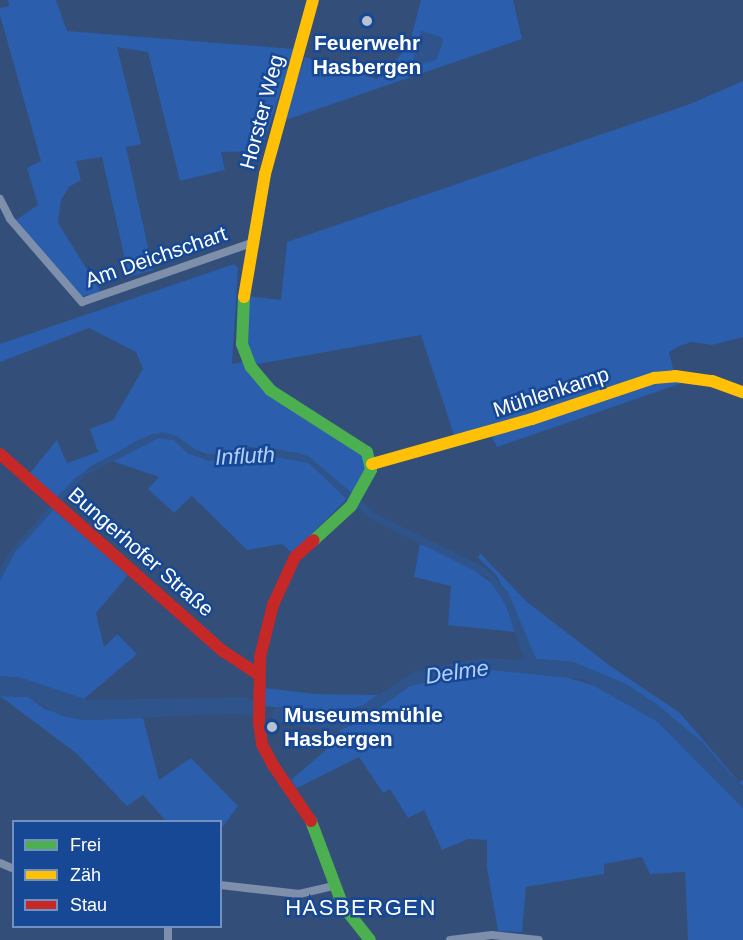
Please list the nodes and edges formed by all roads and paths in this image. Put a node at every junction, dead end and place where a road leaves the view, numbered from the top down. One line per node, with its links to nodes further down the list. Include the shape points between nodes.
1 (313, 0): 3 (street, Horster Weg, via 265,174)
2 (0, 199): 3 (street, Am Deichschart, via 9,219 82,302)
3 (252, 239): 6 (street, via 242,310 246,359 270,390 356,442 367,452)
4 (743, 392): 6 (street, Mühlenkamp, via 712,381 675,376 654,378 532,419)
5 (0, 454): 7 (street, Bungerhofer Straße, via 223,651)
6 (372, 464): 7 (street, via 351,506 295,557 273,605)
7 (259, 675): 9 (street, via 262,744 315,827)
8 (222, 885): 9 (street, via 299,894)
9 (335, 886): 10 (street, via 343,906)
10 (370, 940)
11 (450, 940): 12 (street, via 492,935)
12 (539, 940)

